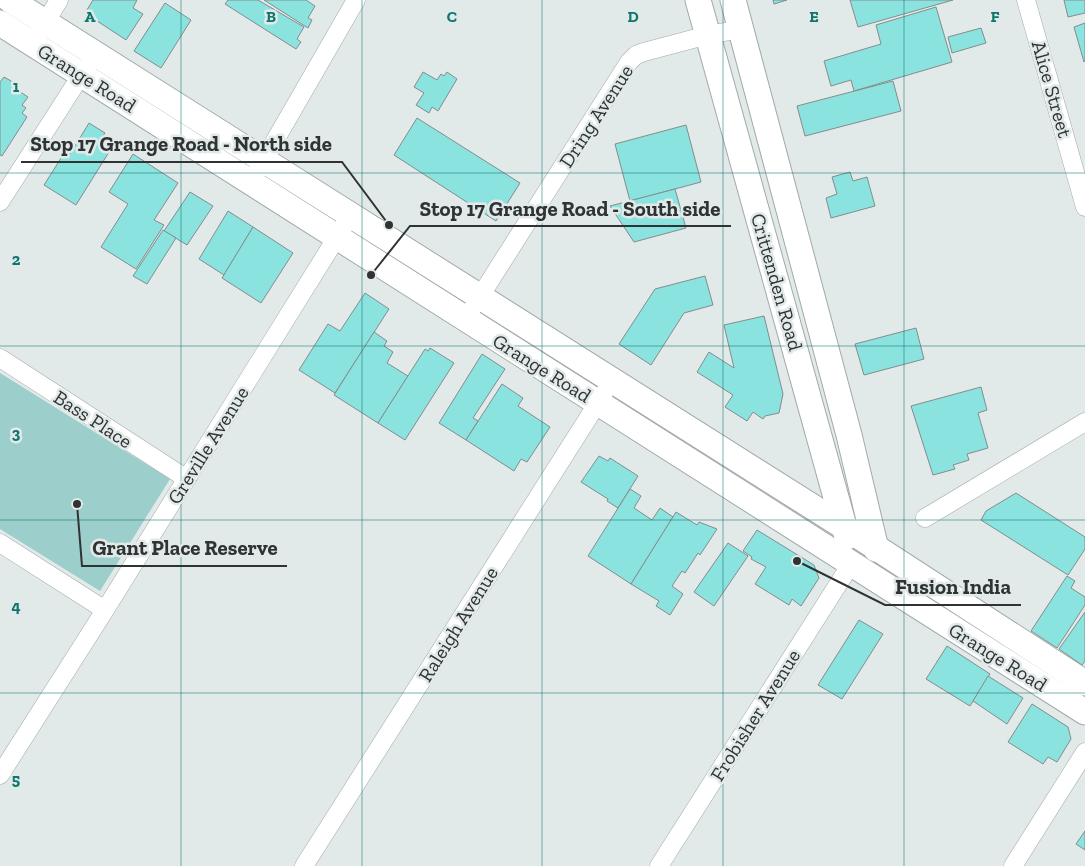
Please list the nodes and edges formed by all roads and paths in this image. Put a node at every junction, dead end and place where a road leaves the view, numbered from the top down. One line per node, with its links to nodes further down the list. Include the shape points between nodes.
1 (10, 0): 9 (main road, Grange Road)
2 (59, 0): 9 (street)
3 (356, 0): 12 (street)
4 (698, 0): 10 (main road, Crittenden Road)
5 (733, 0): 8 (main road, Crittenden Road)
6 (1026, 0): 15 (street, Alice Street)
7 (0, 22): 9 (main road, Grange Road)
8 (741, 29): 10 (street, Dring Avenue); 30 (main road, Crittenden Road)
9 (39, 33): 11 (main road, Grange Road)
10 (708, 35): 18 (street, Dring Avenue, via 644,52 629,62); 24 (main road, Crittenden Road)
11 (89, 64): 12 (main road, Grange Road); 13 (main road, Grange Road); 14 (street)
12 (264, 161): 13 (street); 16 (main road, Grange Road)
13 (250, 182): 17 (main road, Grange Road)
14 (0, 202)
15 (1085, 207)
16 (350, 216): 17 (street, Greville Avenue); 18 (main road, Grange Road)
17 (338, 237): 19 (main road, Grange Road); 25 (street, Greville Avenue)
18 (479, 297): 19 (street, Dring Avenue); 21 (main road, Grange Road)
19 (465, 319): 22 (main road, Grange Road)
20 (0, 358): 25 (street, Bass Place)
21 (612, 381): 22 (street, Raleigh Avenue); 26 (main road, Grange Road)
22 (598, 403): 31 (main road, Grange Road); 37 (street, Raleigh Avenue)
23 (1085, 422): 27 (street)
24 (830, 472): 26 (main road, via 818,490); 28 (main road, Crittenden Road)
25 (187, 479): 32 (street, Greville Avenue)
26 (789, 492): 28 (main road, Grange Road)
27 (925, 518)
28 (846, 528): 30 (main road, Grange Road); 31 (main road, Crittenden Road)
29 (0, 543): 32 (street)
30 (876, 549): 31 (main road); 33 (main road, Grange Road)
31 (851, 564): 34 (main road, Grange Road); 38 (street, Frobisher Avenue)
32 (105, 610): 36 (street, Greville Avenue)
33 (1085, 683)
34 (1085, 712)
35 (1085, 752): 39 (street)
36 (0, 775)
37 (304, 866)
38 (659, 866)
39 (1013, 866)

